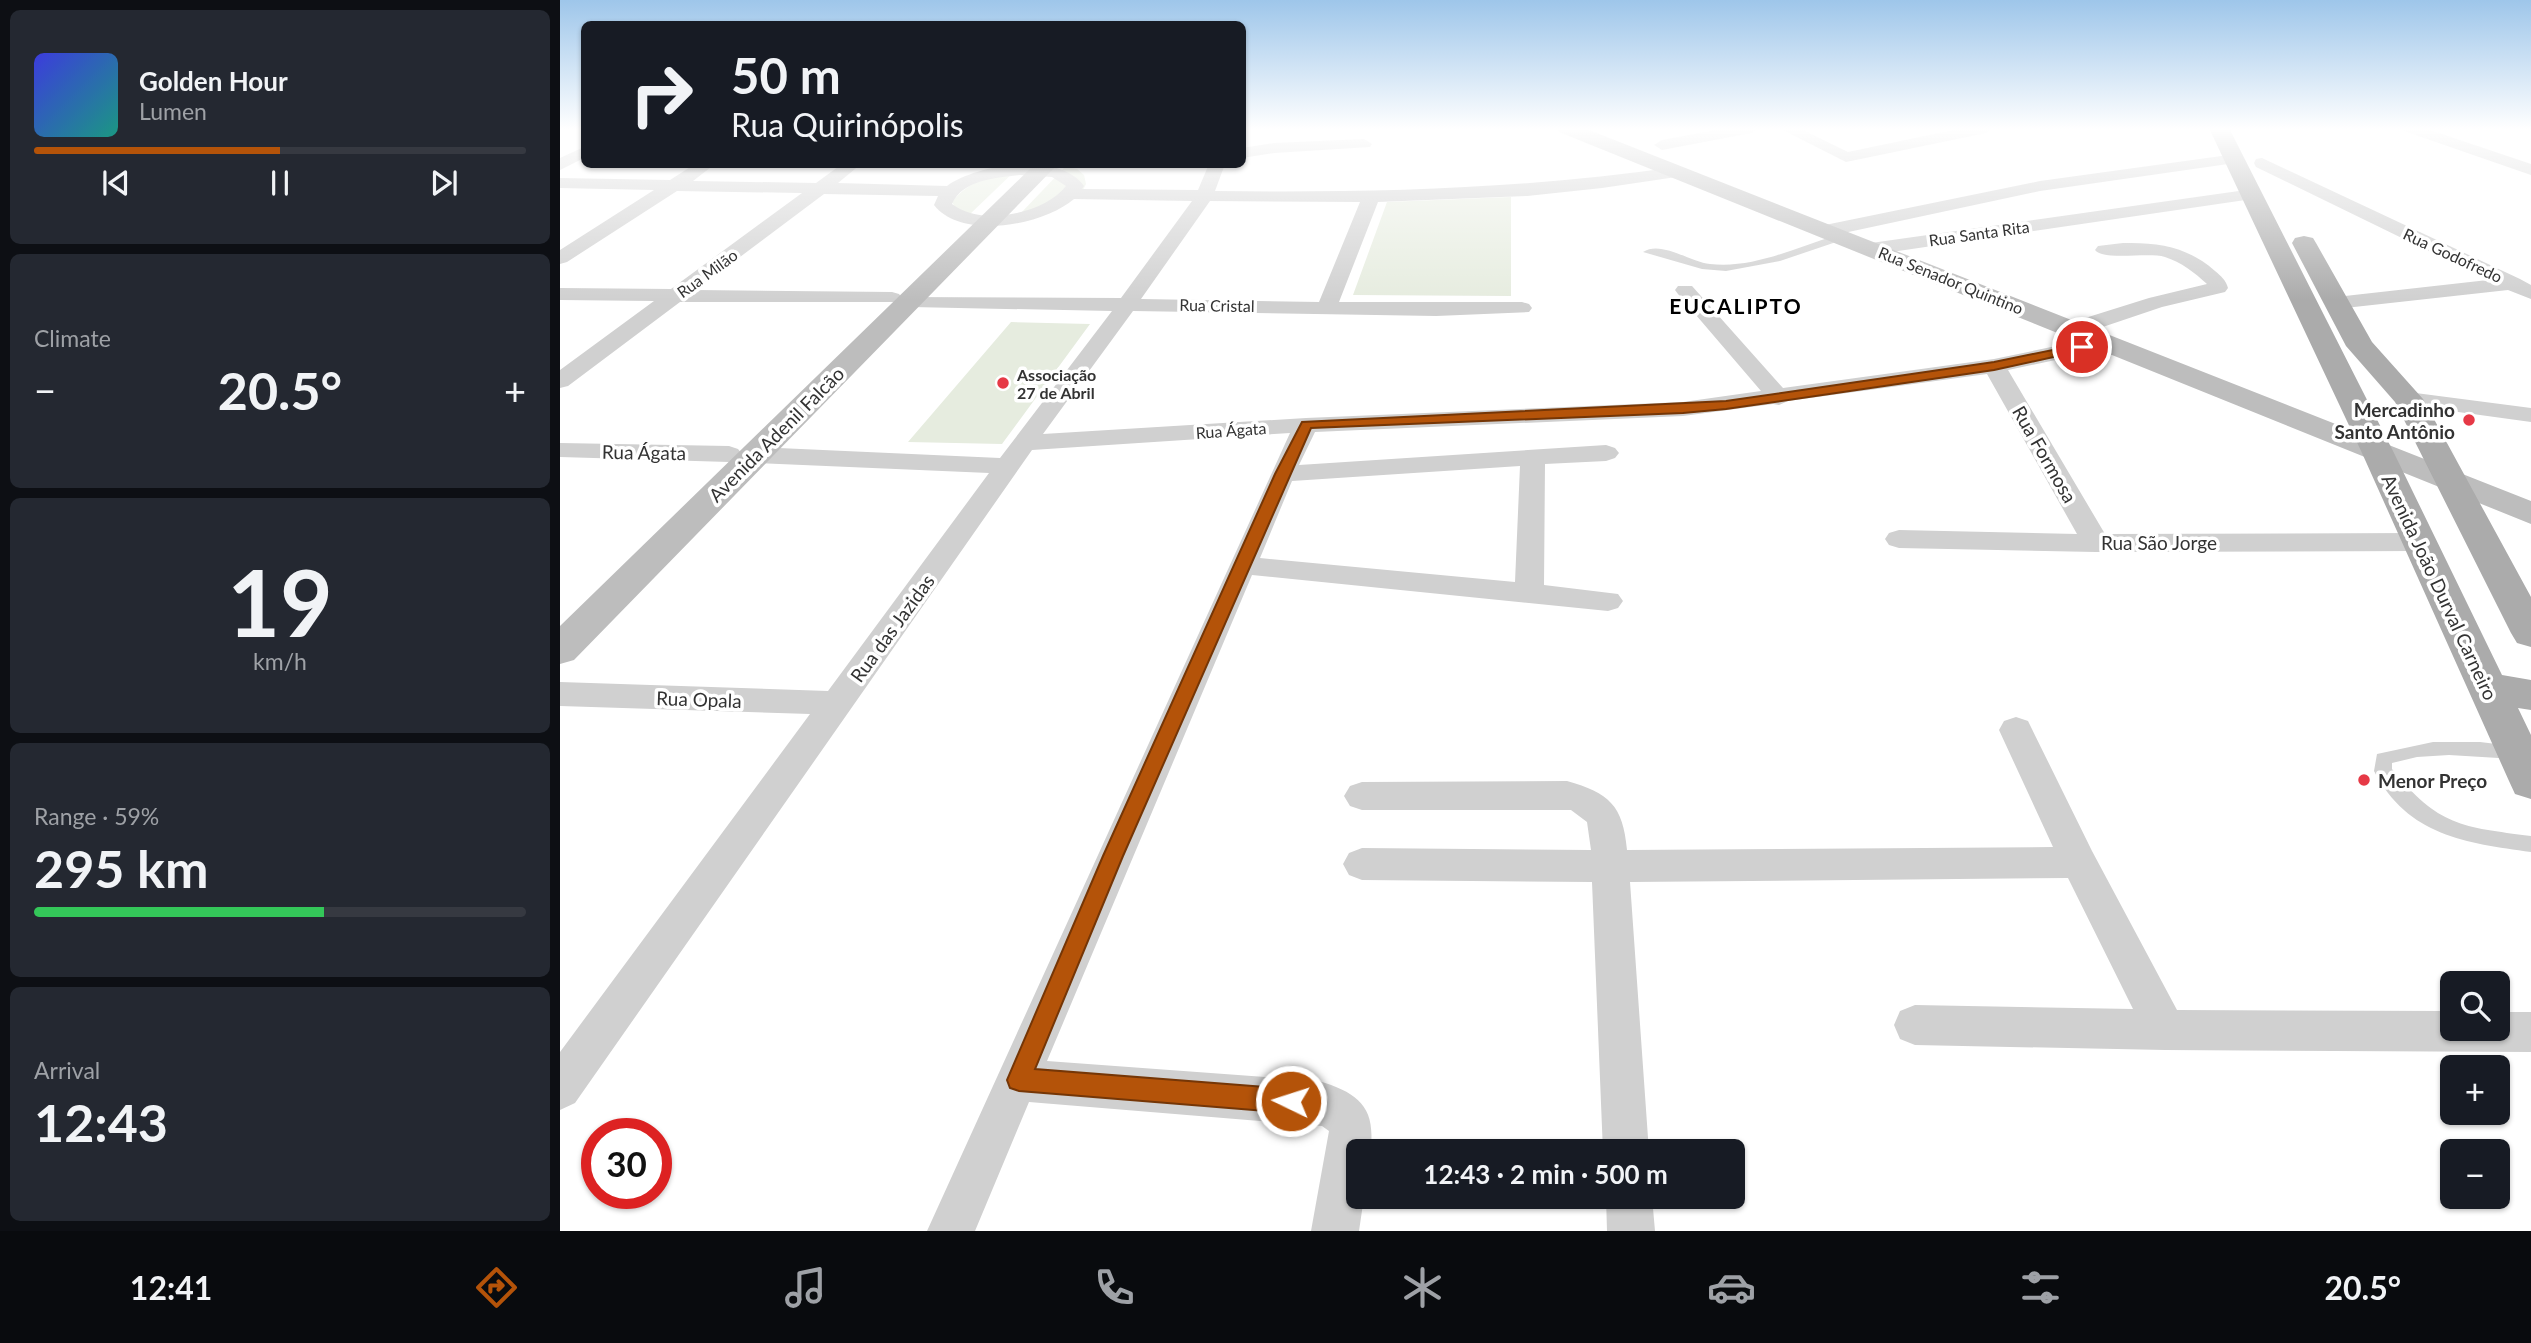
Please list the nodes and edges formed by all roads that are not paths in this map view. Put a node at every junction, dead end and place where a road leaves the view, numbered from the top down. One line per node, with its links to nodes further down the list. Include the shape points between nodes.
1 (674, 185): 25 (street)
2 (696, 185): 14 (street)
3 (825, 185): 14 (street, Rua Milão)
4 (963, 185): 15 (street)
5 (1017, 185): 20 (street, Avenida Adenil Falcão)
6 (1075, 185): 16 (street)
7 (1209, 185): 18 (street, Rua das Jazidas)
8 (1566, 185): 19 (street, via 1552,190)
9 (1732, 185): 21 (street, Rua Senador Quintino)
10 (2045, 185): 21 (street)
11 (2252, 185): 17 (main road, Avenida João Durval Carneiro)
12 (2264, 185): 33 (main road, Avenida João Durval Carneiro)
13 (2304, 185): 26 (street, Rua Godofredo)
14 (822, 188): 15 (street); 30 (street, Rua Milão)
15 (951, 191): 20 (street, via 944,198 947,211)
16 (1072, 194): 18 (street); 20 (street, via 1041,211)
17 (2253, 194): 22 (street, Rua Santa Rita); 46 (main road, Avenida João Durval Carneiro)
18 (1205, 195): 19 (street); 32 (street, Rua das Jazidas)
19 (1372, 195): 34 (street)
20 (983, 219): 31 (street, Avenida Adenil Falcão)
21 (1833, 234): 22 (street, Rua Senador Quintino); 24 (lane, via 1772,259 1732,267 1710,267 1675,254)
22 (1871, 249): 36 (street, Rua Senador Quintino)
23 (2105, 250): 36 (street, via 2138,247 2172,252 2203,270 2218,288 2156,302)
24 (1648, 252)
25 (560, 258)
26 (2521, 282): 28 (street, Rua Godofredo); 33 (street)
27 (1685, 290): 40 (street)
28 (2531, 293)
29 (560, 294): 30 (street, Rua Cristal)
30 (674, 296): 31 (street, Rua Cristal); 39 (street, Rua Milão)
31 (902, 300): 32 (street, Rua Cristal); 47 (street, Avenida Adenil Falcão)
32 (1128, 303): 34 (street, Rua Cristal); 48 (street, Rua das Jazidas)
33 (2336, 303): 41 (main road, Avenida João Durval Carneiro, via 2360,346)
34 (1327, 307): 35 (street, Rua Cristal)
35 (1522, 308)
36 (2074, 329): 37 (street, Rua Senador Quintino)
37 (2104, 343): 38 (street, Rua Ágata); 46 (street, Rua Senador Quintino)
38 (1994, 366): 40 (street, Rua Ágata); 55 (street, Rua Formosa)
39 (560, 381)
40 (1779, 398): 43 (street, Rua Ágata, via 1683,409)
41 (2407, 399): 42 (street); 51 (main road, Avenida João Durval Carneiro)
42 (2531, 415)
43 (1306, 425): 48 (street, Rua Ágata); 50 (street)
44 (560, 450): 47 (street, Rua Ágata)
45 (1606, 453): 49 (street)
46 (2378, 453): 51 (street, Rua Senador Quintino); 56 (main road, Avenida João Durval Carneiro)
47 (741, 454): 48 (street, Rua Ágata); 53 (street, Avenida Adenil Falcão)
48 (1016, 455): 66 (street, Rua das Jazidas)
49 (1533, 457): 50 (street); 58 (street)
50 (1282, 474): 57 (street)
51 (2451, 481): 52 (street, Rua Senador Quintino); 61 (main road, Avenida João Durval Carneiro)
52 (2531, 513)
53 (675, 519): 60 (street, Avenida Adenil Falcão); 62 (street, Avenida Adenil Falcão)
54 (1899, 539): 55 (street, Rua São Jorge)
55 (2096, 542): 56 (street, Rua São Jorge)
56 (2419, 542): 63 (main road, Avenida João Durval Carneiro)
57 (1242, 565): 58 (street); 77 (street)
58 (1529, 593): 59 (street)
59 (1608, 601)
60 (560, 615)
61 (2531, 633)
62 (560, 650)
63 (2486, 688): 65 (main road); 68 (main road, Avenida João Durval Carneiro)
64 (560, 694): 66 (street, Rua Opala)
65 (2531, 695)
66 (838, 703): 78 (street, Rua das Jazidas)
67 (2016, 730): 71 (street)
68 (2524, 767): 70 (lane, via 2446,746 2383,759 2383,771 2422,817 2462,834)
69 (1362, 796): 73 (street, via 1581,798 1600,810 1606,821)
70 (2531, 844)
71 (2079, 862): 73 (street); 75 (street)
72 (1362, 864): 73 (street)
73 (1610, 866): 79 (street)
74 (1915, 1025): 75 (street)
75 (2165, 1030): 76 (street)
76 (2531, 1032)
77 (1019, 1080): 81 (street); 82 (street, via 1336,1108 1351,1131)
78 (560, 1088)
79 (1625, 1139)
80 (1630, 1209): 83 (street)
81 (951, 1231)
82 (1335, 1231)
83 (1631, 1231)

